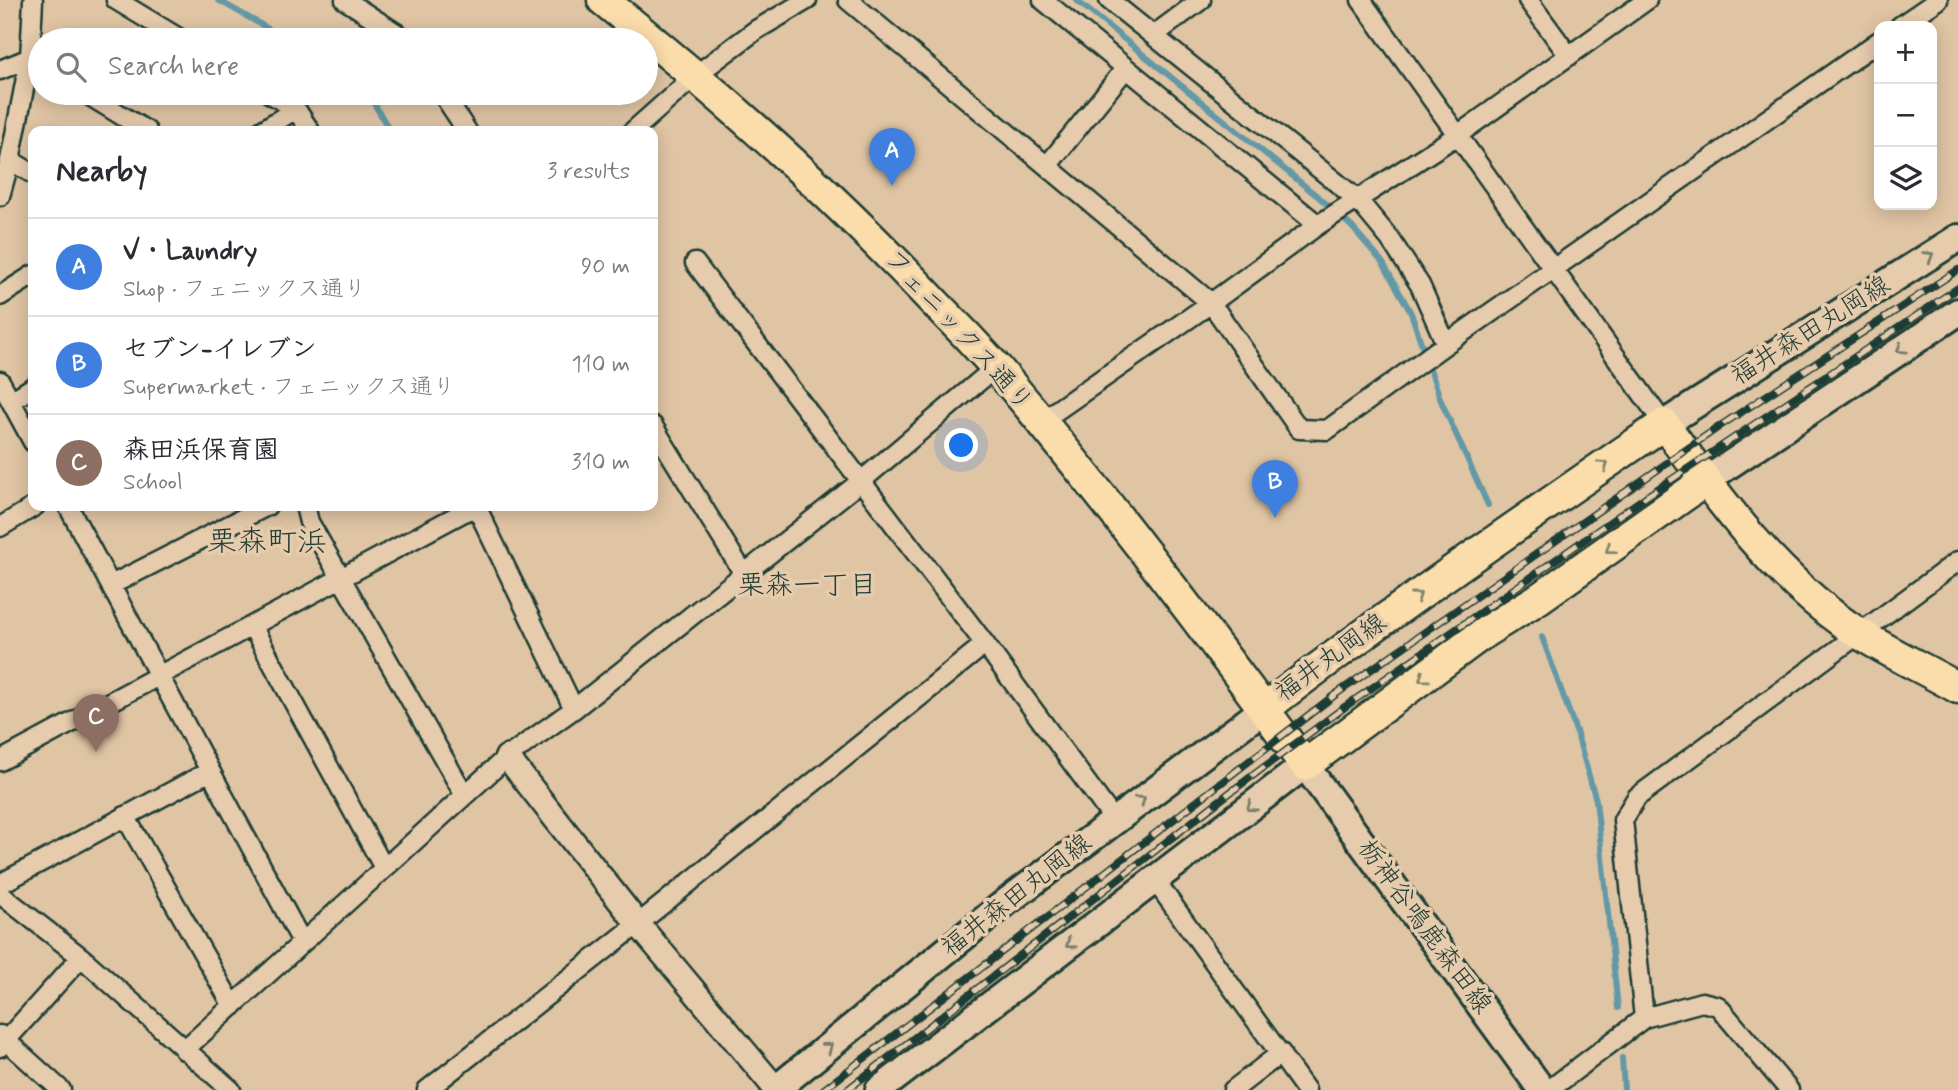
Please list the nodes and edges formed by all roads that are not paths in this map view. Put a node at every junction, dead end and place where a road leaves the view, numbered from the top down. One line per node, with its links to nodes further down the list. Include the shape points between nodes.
1 (33, 0): 15 (street)
2 (116, 0): 16 (street)
3 (345, 0): 17 (street)
4 (603, 0): 18 (main road, フェニックス通り)
5 (807, 0): 26 (street, via 756,30)
6 (848, 0): 39 (street)
7 (1043, 0): 24 (street)
8 (1109, 0): 19 (street)
9 (1200, 0): 19 (street)
10 (1361, 0): 37 (street)
11 (1528, 0): 22 (street)
12 (1647, 0): 22 (street)
13 (1938, 0): 14 (street)
14 (1907, 21)
15 (34, 28)
16 (162, 28)
17 (388, 28)
18 (638, 28)
19 (1154, 35): 42 (street)
20 (658, 44): 26 (main road, フェニックス通り)
21 (1874, 45): 46 (street)
22 (1569, 56): 37 (street)
23 (28, 64): 25 (street)
24 (1126, 68): 39 (street); 43 (street)
25 (0, 70)
26 (696, 75): 36 (street); 52 (main road, フェニックス通り, via 819,185)
27 (28, 89): 38 (street)
28 (105, 105): 32 (street)
29 (289, 105): 31 (street)
30 (450, 105): 35 (street)
31 (296, 109): 33 (street); 34 (street)
32 (139, 126)
33 (269, 126)
34 (307, 126)
35 (464, 126)
36 (639, 126)
37 (1459, 134): 42 (street); 46 (street)
38 (10, 160): 40 (street); 41 (street)
39 (1047, 166): 49 (street)
40 (28, 171)
41 (0, 196)
42 (1357, 200): 43 (street); 51 (street, via 1420,285)
43 (1318, 225): 49 (street)
44 (1958, 238): 57 (main road, 福井森田丸岡線, one-way to 44)
45 (695, 263): 61 (street)
46 (1555, 268): 51 (street); 57 (street)
47 (28, 278): 48 (street)
48 (0, 296)
49 (1211, 303): 51 (street, via 1299,429 1327,430); 56 (street)
50 (1958, 312): 60 (main road, one-way to 60)
51 (1446, 344)
52 (996, 367): 56 (main road, フェニックス通り); 61 (street)
53 (0, 382): 55 (street)
54 (28, 390): 55 (street)
55 (11, 401): 58 (street)
56 (1040, 422): 79 (main road, フェニックス通り)
57 (1664, 424): 60 (main road); 79 (main road, 福井丸岡線, one-way to 57, via 1488,545)
58 (28, 433)
59 (658, 434): 70 (street)
60 (1705, 481): 74 (main road, via 1771,560); 82 (main road, one-way to 82, via 1538,600 1485,632)
61 (860, 482): 70 (street); 75 (street)
62 (28, 510): 68 (street)
63 (71, 511): 72 (street)
64 (257, 511): 72 (street)
65 (306, 511): 71 (street)
66 (467, 511): 71 (street)
67 (478, 511): 78 (street)
68 (0, 527)
69 (1958, 561): 74 (street)
70 (744, 574): 78 (street)
71 (341, 580): 73 (street); 84 (street)
72 (111, 585): 76 (street)
73 (251, 626): 76 (street); 87 (street)
74 (1859, 633): 77 (main road); 95 (street, via 1637,797 1623,820)
75 (985, 644): 86 (street); 91 (street)
76 (158, 674): 81 (street); 83 (street)
77 (1958, 688)
78 (574, 709): 80 (street)
79 (1264, 709): 82 (main road, 福井丸岡線); 86 (main road, 福井森田丸岡線, one-way to 79)
80 (506, 757): 84 (street); 91 (street)
81 (0, 761)
82 (1305, 765): 88 (main road, one-way to 88); 106 (main road, 栃神谷鳴鹿森田線)
83 (210, 771): 85 (street); 92 (street)
84 (464, 793): 87 (street)
85 (125, 816): 89 (street); 94 (street)
86 (1114, 820): 100 (main road, 福井森田丸岡線, one-way to 86)
87 (384, 867): 92 (street)
88 (1154, 879): 98 (street); 103 (main road, one-way to 103)
89 (0, 884)
90 (0, 894): 93 (street)
91 (638, 924): 100 (street); 102 (street)
92 (302, 942): 94 (street)
93 (81, 957): 96 (street); 97 (street)
94 (233, 1006): 97 (street)
95 (1644, 1018): 107 (street); 108 (street, via 1702,1002 1718,1006)
96 (2, 1041): 101 (street)
97 (184, 1050): 99 (street)
98 (1281, 1053): 104 (street); 105 (street)
99 (229, 1089)
100 (775, 1089)
101 (61, 1090)
102 (427, 1090)
103 (879, 1090)
104 (1233, 1090)
105 (1306, 1090)
106 (1542, 1090)
107 (1549, 1090)
108 (1790, 1090)

